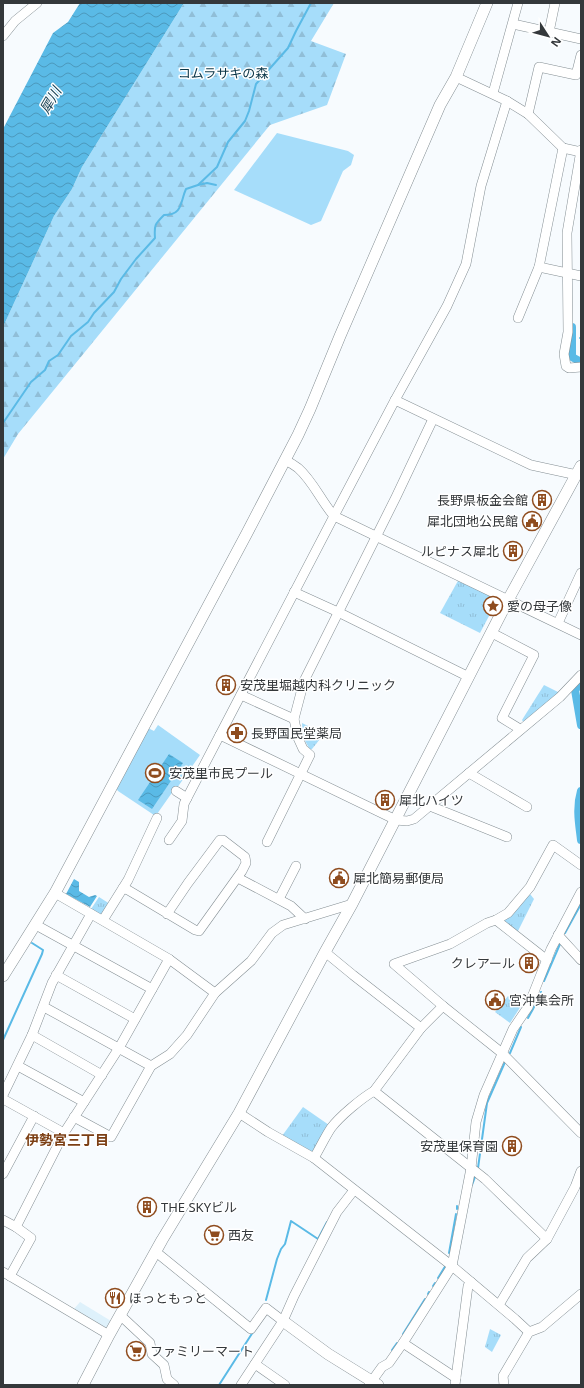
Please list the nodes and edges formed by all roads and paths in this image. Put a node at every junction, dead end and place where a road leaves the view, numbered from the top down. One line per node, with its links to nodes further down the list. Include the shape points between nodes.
1 (37, 3): 7 (street, via 15,21)
2 (487, 3): 10 (street)
3 (518, 3): 5 (street)
4 (555, 3): 6 (street)
5 (513, 24): 6 (street); 11 (street)
6 (548, 32): 8 (street)
7 (3, 36)
8 (581, 39)
9 (581, 55): 13 (street, via 576,75 539,67)
10 (456, 76): 11 (street); 23 (street, via 440,104 310,409)
11 (493, 93): 12 (street)
12 (507, 101): 13 (street); 21 (street, via 481,186 466,264 447,306)
13 (528, 114): 14 (street)
14 (563, 148): 15 (street); 16 (street)
15 (581, 151): 17 (street, via 567,233)
16 (539, 267): 17 (street); 19 (street)
17 (567, 273): 18 (street); 20 (street, via 568,332 565,362 569,368)
18 (580, 276)
19 (518, 318)
20 (581, 367)
21 (395, 400): 22 (street); 25 (street)
22 (433, 419): 24 (street, via 531,465); 26 (street)
23 (285, 460): 25 (street, via 298,468); 55 (street)
24 (579, 470): 29 (street)
25 (334, 516): 26 (street); 28 (street)
26 (377, 536): 29 (street); 30 (street)
27 (581, 572): 31 (street)
28 (294, 592): 30 (street); 36 (street)
29 (508, 600): 31 (street); 32 (street)
30 (338, 612): 35 (street); 37 (street, via 304,681)
31 (558, 624): 33 (street)
32 (492, 633): 35 (street); 38 (street, via 534,655 502,718)
33 (581, 635)
34 (581, 675): 38 (street, via 560,697)
35 (469, 677): 47 (street)
36 (241, 695): 37 (street); 39 (street)
37 (294, 719): 41 (street, via 298,738 303,749 310,755)
38 (520, 729): 40 (street)
39 (220, 735): 41 (street); 43 (street)
40 (469, 773): 44 (street); 45 (street)
41 (300, 774): 47 (street); 50 (street)
42 (176, 791): 43 (street)
43 (187, 798): 49 (street, via 182,821)
44 (430, 806): 47 (street, via 414,819); 48 (street)
45 (527, 807)
46 (157, 818): 54 (street)
47 (396, 820): 58 (street)
48 (507, 838)
49 (169, 840)
50 (267, 842)
51 (581, 864): 63 (street, via 553,845 530,887 508,913)
52 (296, 866): 57 (street)
53 (238, 878): 57 (street); 60 (street, via 199,931); 60 (street, via 246,863 245,857 220,840)
54 (123, 888): 60 (street); 62 (street)
55 (55, 893): 59 (street); 64 (street)
56 (581, 893): 65 (street)
57 (279, 899): 61 (street)
58 (352, 904): 61 (street); 67 (street)
59 (91, 914): 62 (street); 66 (street)
60 (167, 914)
61 (305, 919): 74 (street, via 283,925 272,934 251,962)
62 (103, 920): 68 (street)
63 (496, 920): 69 (street); 76 (street, via 450,944 394,964)
64 (36, 925): 66 (street); 72 (street)
65 (558, 935): 69 (street); 70 (street)
66 (73, 944): 71 (street); 73 (street)
67 (325, 952): 78 (street); 89 (street)
68 (168, 958): 73 (street); 74 (street)
69 (547, 960): 81 (street, via 528,1007 513,1029)
70 (581, 960)
71 (56, 975): 75 (street); 77 (street)
72 (3, 976)
73 (152, 989): 77 (street)
74 (215, 993): 83 (street, via 187,1035 170,1054)
75 (44, 1006): 79 (street); 80 (street)
76 (443, 1006): 78 (street); 81 (street)
77 (135, 1019): 80 (street)
78 (421, 1028): 85 (street)
79 (32, 1036): 82 (street); 84 (street)
80 (119, 1048): 83 (street); 84 (street)
81 (502, 1053): 93 (street); 95 (street, via 479,1111)
82 (18, 1066): 86 (street); 88 (street)
83 (151, 1066): 91 (street, via 111,1137)
84 (102, 1075): 88 (street)
85 (374, 1091): 94 (street, via 333,1126); 95 (street)
86 (3, 1095)
87 (3, 1099): 90 (street)
88 (84, 1102): 91 (street)
89 (239, 1113): 94 (street); 102 (street)
90 (34, 1116): 92 (street); 97 (street)
91 (74, 1117): 92 (street)
92 (64, 1133): 100 (street)
93 (581, 1133)
94 (314, 1158): 98 (street)
95 (471, 1168): 101 (street); 103 (street)
96 (581, 1171): 101 (street)
97 (3, 1174)
98 (354, 1190): 103 (street); 109 (street, via 338,1212)
99 (3, 1220): 100 (street)
100 (16, 1227): 104 (street, via 31,1238)
101 (547, 1239): 107 (street, via 527,1258)
102 (156, 1252): 108 (street); 109 (street, via 250,1329 266,1308)
103 (452, 1266): 105 (street); 112 (street)
104 (7, 1274): 111 (street)
105 (471, 1282): 107 (street); 114 (street, via 468,1286)
106 (581, 1294): 110 (street, via 542,1327)
107 (499, 1305): 110 (street)
108 (120, 1315): 111 (street); 117 (street, via 150,1343 152,1354 164,1365 167,1379)
109 (283, 1321): 113 (street); 115 (street)
110 (529, 1332): 120 (street, via 503,1376)
111 (109, 1335): 116 (street)
112 (403, 1343): 114 (street); 115 (street, via 389,1363 382,1367)
113 (255, 1364): 118 (street); 119 (street)
114 (455, 1381)
115 (373, 1384)
116 (83, 1385)
117 (174, 1385)
118 (241, 1385)
119 (285, 1385)
120 (504, 1385)

